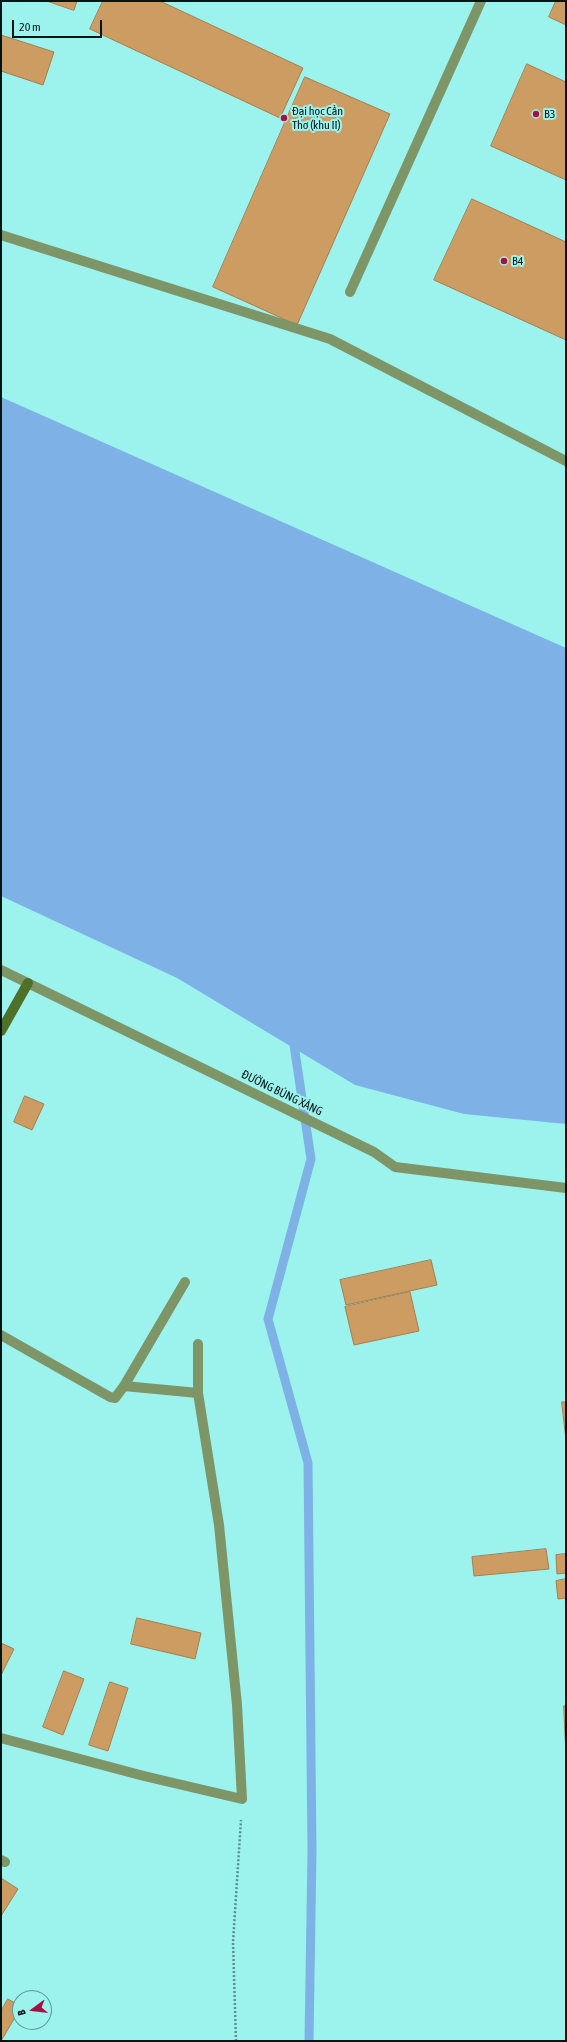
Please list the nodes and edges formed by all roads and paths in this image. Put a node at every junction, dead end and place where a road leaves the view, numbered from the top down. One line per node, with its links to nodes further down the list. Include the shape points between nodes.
1 (481, 1): 3 (street)
2 (1, 234): 4 (street, via 330,339)
3 (350, 292)
4 (566, 461)
5 (1, 970): 6 (street, ĐƯỜNG BÚNG XÁNG)
6 (28, 983): 7 (street); 8 (street, ĐƯỜNG BÚNG XÁNG, via 374,1152 395,1167)
7 (1, 1031)
8 (566, 1188)
9 (185, 1282): 12 (street)
10 (1, 1335): 12 (street, via 110,1397 115,1398)
11 (198, 1344): 13 (street)
12 (124, 1386): 13 (street)
13 (198, 1393): 15 (street, via 219,1532 236,1705)
14 (1, 1738): 15 (street)
15 (242, 1799): 16 (path, via 234,1942)
16 (236, 2041)

